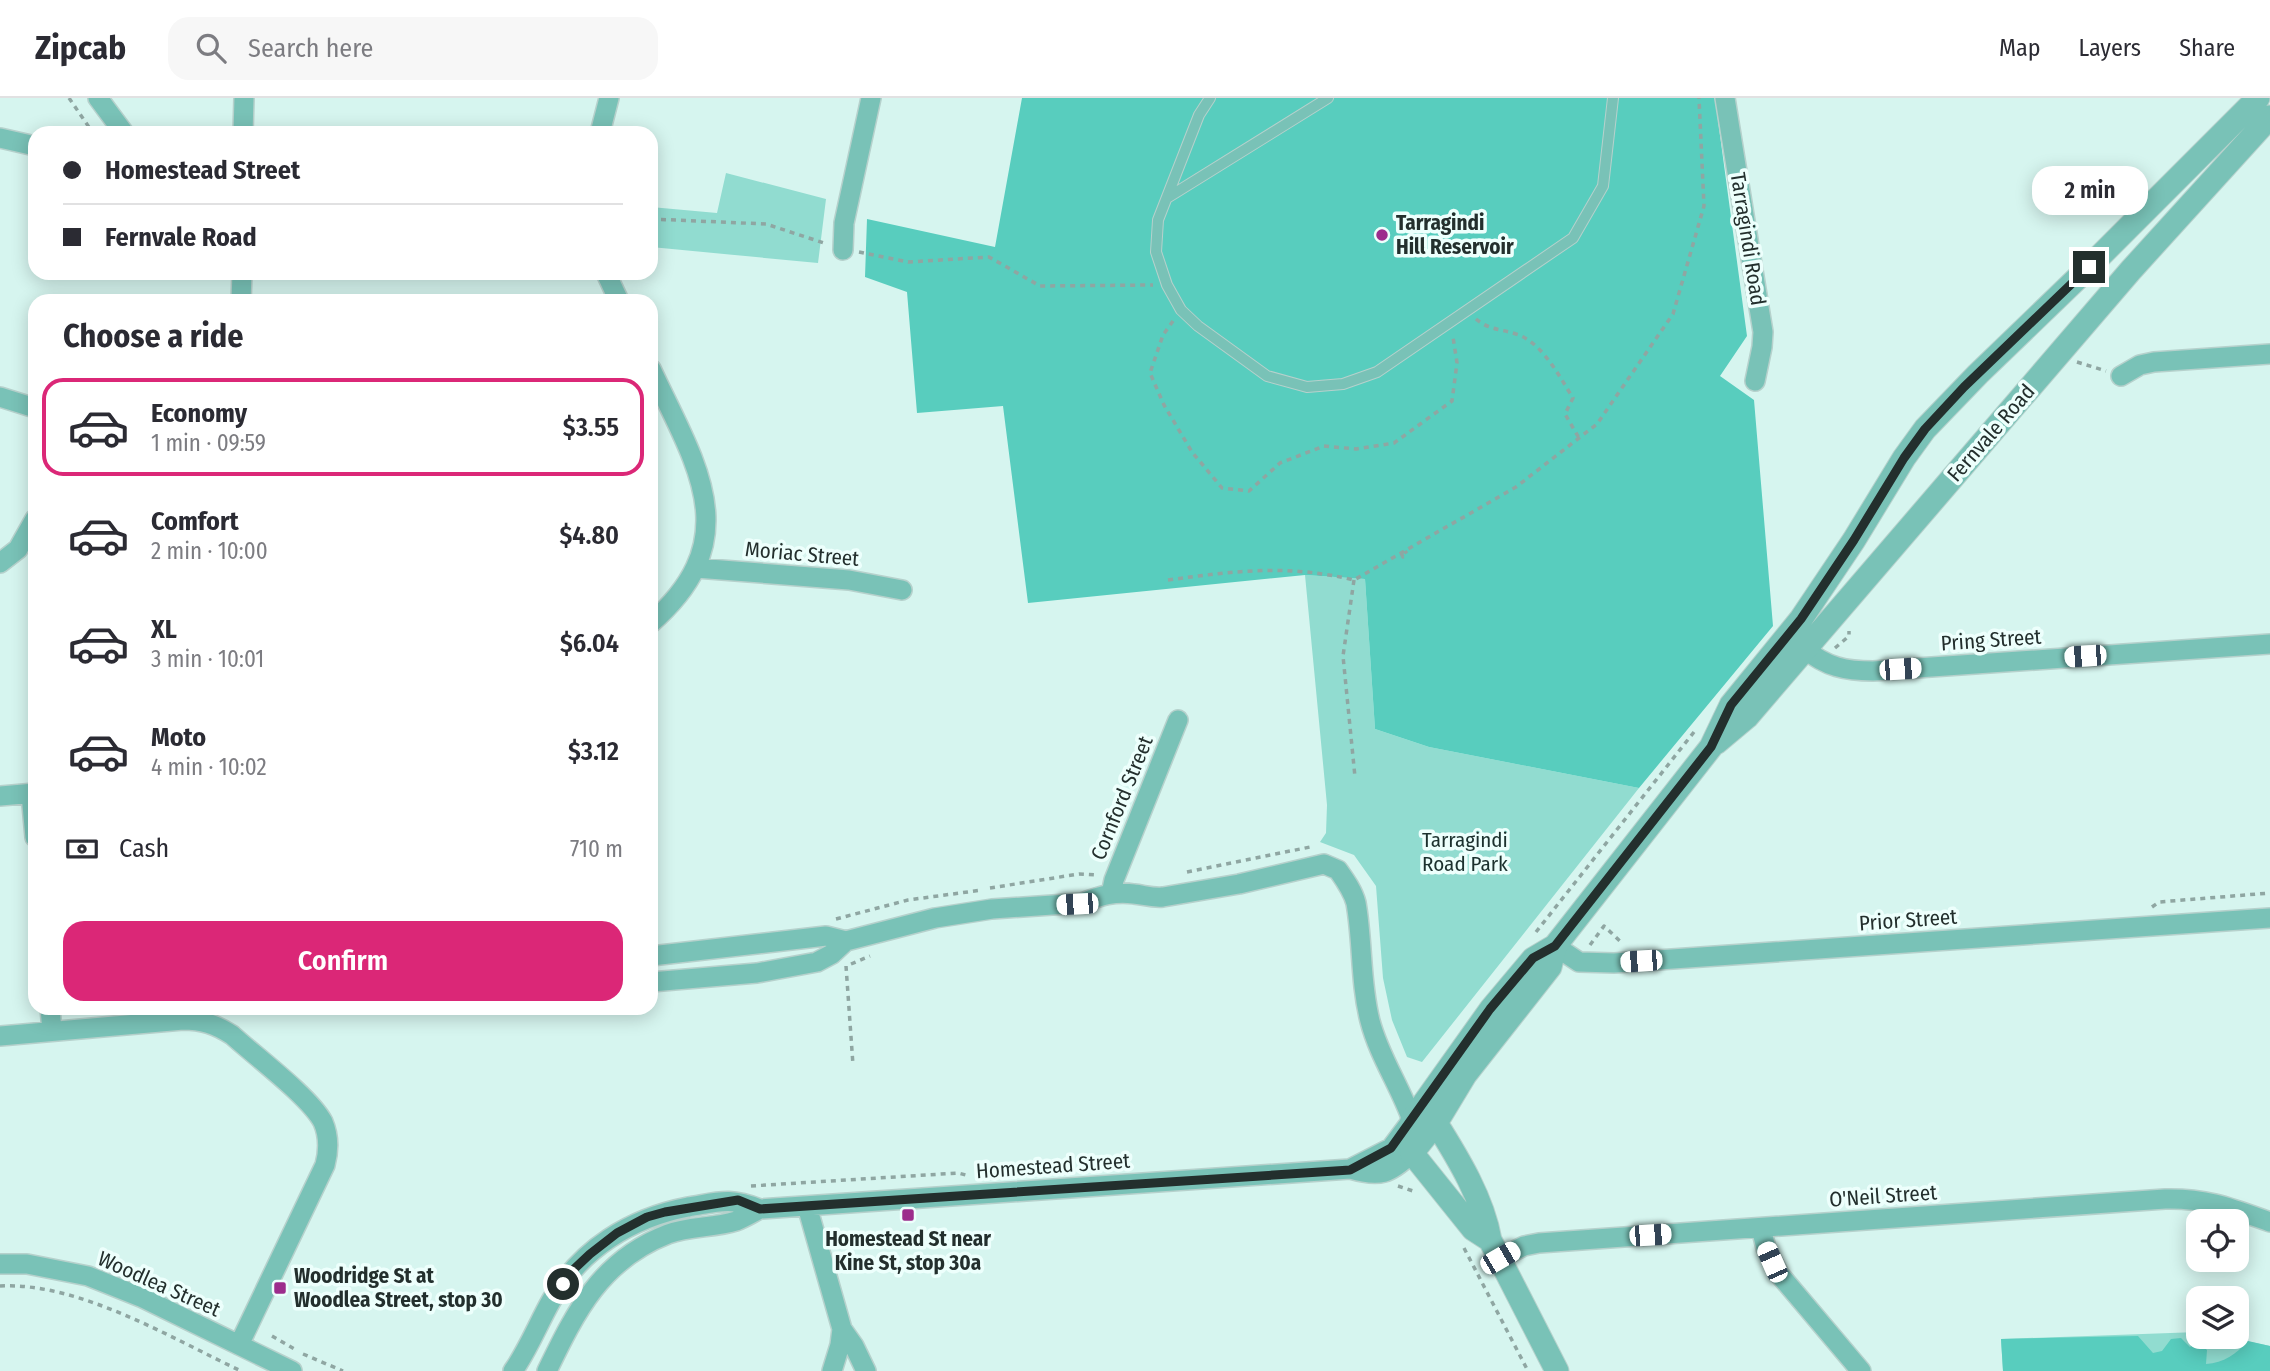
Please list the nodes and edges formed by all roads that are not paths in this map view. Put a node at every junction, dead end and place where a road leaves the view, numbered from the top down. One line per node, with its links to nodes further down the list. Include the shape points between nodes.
1 (98, 98): 11 (street)
2 (244, 98): 12 (street)
3 (608, 98): 13 (street)
4 (871, 98): 17 (street, via 844,223)
5 (1210, 98): 16 (lane)
6 (1611, 98): 16 (lane, via 1603,186 1573,238 1377,372 1343,384 1307,387 1267,376 1181,310 1156,252 1158,220)
7 (1725, 98): 20 (street, Tarragindi Road, via 1763,332)
8 (2258, 98): 32 (street, Fernvale Road, via 1925,429 1801,619 1731,705)
9 (1325, 99): 16 (lane)
10 (2270, 117): 30 (street, Fernvale Road, via 2131,270)
11 (119, 126)
12 (243, 126)
13 (602, 126)
14 (0, 138): 15 (street)
15 (28, 144)
16 (1167, 198)
17 (843, 250)
18 (2270, 354): 19 (street, via 2154,362)
19 (2121, 376)
20 (1755, 381)
21 (658, 384): 26 (street, via 703,487 705,545)
22 (0, 397): 23 (street)
23 (28, 406)
24 (28, 531): 25 (street, via 18,549)
25 (0, 563)
26 (696, 568): 27 (street, Moriac Street, via 849,580); 28 (street, via 682,592)
27 (902, 590)
28 (658, 616)
29 (2270, 644): 30 (street, Pring Street, via 1863,671 1836,668)
30 (1805, 649): 32 (street, Fernvale Road, via 1747,717)
31 (1178, 720): 35 (street, Cornford Street)
32 (1711, 747): 38 (street, Fernvale Road)
33 (28, 793): 34 (street)
34 (0, 796)
35 (1111, 894): 37 (street, via 1082,903 935,918); 44 (street, via 1163,897 1324,864 1338,870 1356,903 1370,1025)
36 (2270, 918): 38 (street, Prior Street, via 1614,963 1579,962)
37 (846, 941): 39 (street, via 826,936); 40 (street, via 817,962 757,973)
38 (1555, 946): 44 (street, Fernvale Road, via 1533,958 1490,1009); 45 (street, Fernvale Road, via 1550,967 1465,1075)
39 (658, 955)
40 (658, 981)
41 (51, 1015): 42 (street)
42 (52, 1031): 43 (street); 55 (street, via 201,1020 219,1026 316,1111 327,1135 325,1165)
43 (0, 1035)
44 (1412, 1120): 45 (street); 46 (street); 47 (street, Homestead Street, via 1391,1148)
45 (1436, 1123): 46 (street, Fernvale Road); 52 (street, via 1486,1220)
46 (1412, 1153): 47 (street, Homestead Street, via 1384,1173); 52 (street)
47 (1350, 1170): 48 (street, Homestead Street)
48 (807, 1206): 49 (street, Homestead Street); 54 (street)
49 (760, 1209): 57 (street, Homestead Street, via 738,1200 714,1203 656,1214 617,1233 573,1270 552,1298); 58 (street, Homestead Street, via 736,1221 668,1234 622,1259 580,1306)
50 (2270, 1222): 51 (street, O'Neil Street, via 2193,1198)
51 (1761, 1228): 52 (street, O'Neil Street); 62 (street, via 1779,1274)
52 (1494, 1249): 61 (street)
53 (0, 1264): 55 (street, Woodlea Street, via 27,1264 88,1276)
54 (842, 1329): 59 (street); 60 (street)
55 (239, 1345): 56 (street, Woodlea Street)
56 (292, 1371)
57 (513, 1371)
58 (547, 1371)
59 (832, 1371)
60 (866, 1371)
61 (1557, 1371)
62 (1861, 1371)

